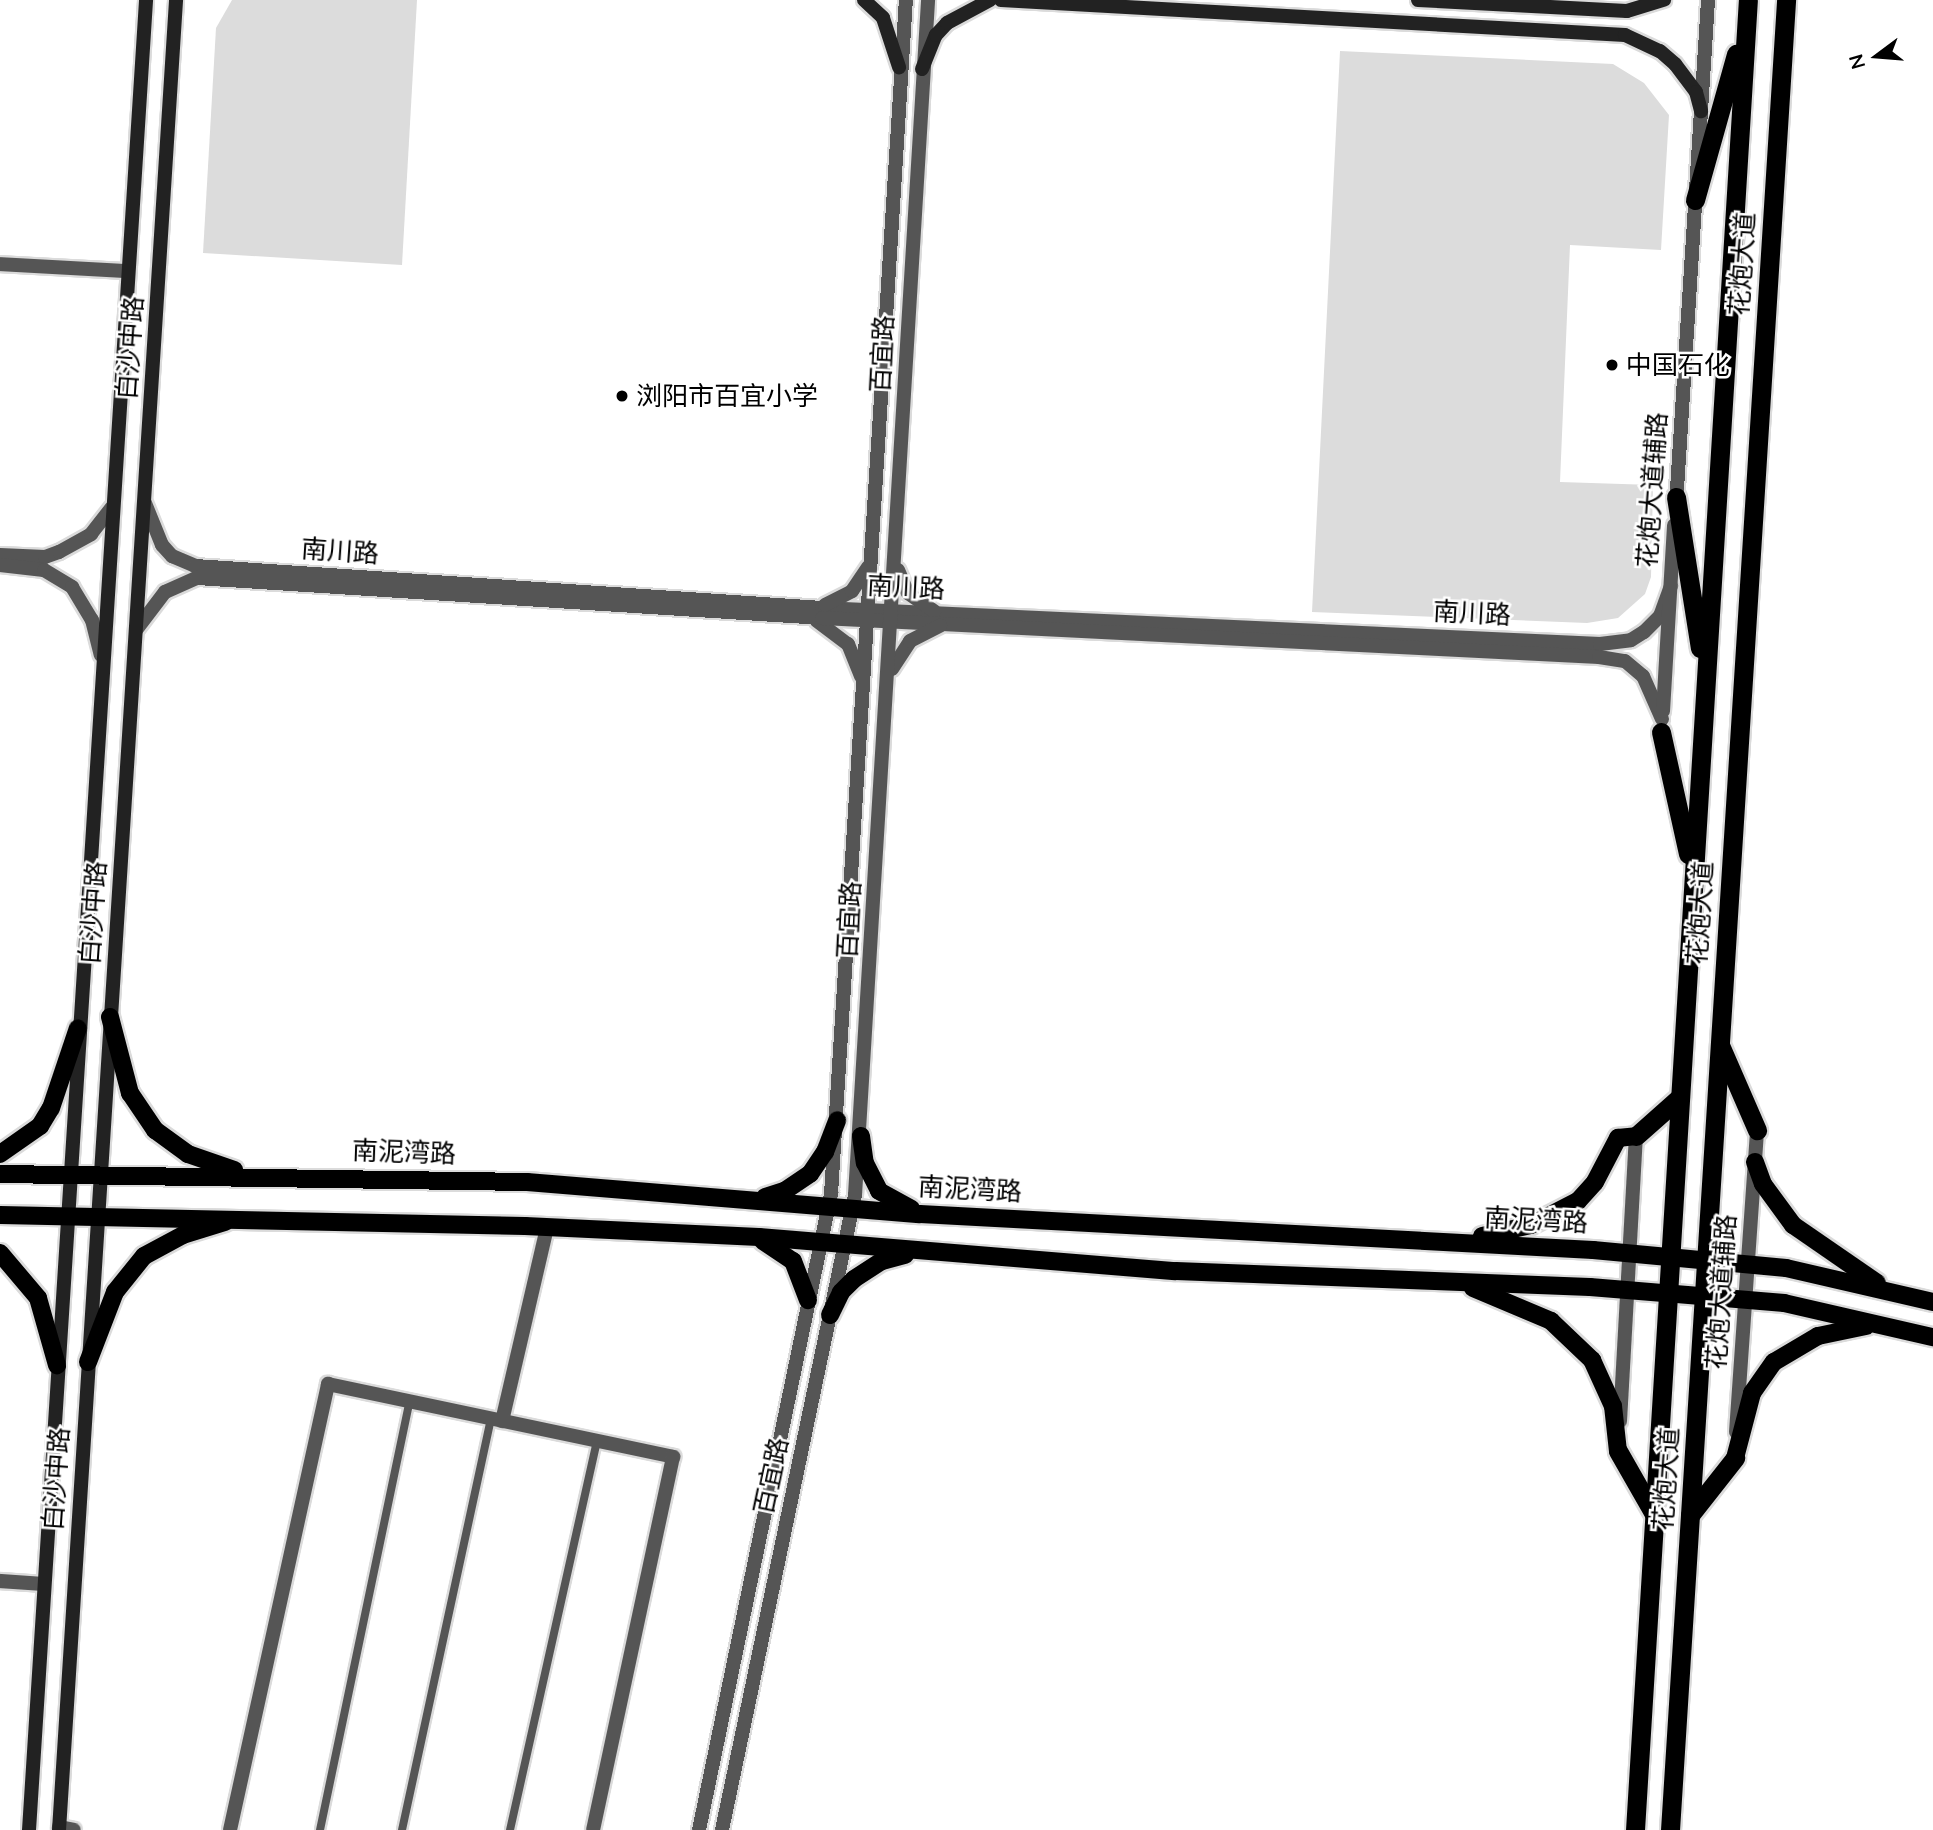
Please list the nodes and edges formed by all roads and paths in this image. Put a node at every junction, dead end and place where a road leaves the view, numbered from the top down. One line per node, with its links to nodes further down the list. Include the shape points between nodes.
1 (140, 0): 14 (main road)
2 (146, 0): 14 (main road, 白沙中路)
3 (864, 0): 15 (main road, via 883,18)
4 (906, 0): 15 (street, 百宜路)
5 (928, 0): 16 (street, 百宜路)
6 (990, 0): 16 (main road, via 947,23 936,35)
7 (1001, 0): 17 (main road, via 1625,35 1660,51 1675,64 1696,92)
8 (1418, 0): 9 (main road, via 1627,11)
9 (1664, 0)
10 (1708, 0): 17 (street, 花炮大道辅路)
11 (1786, 0): 42 (highway, 花炮大道)
12 (177, 3): 22 (main road, 白沙中路)
13 (1748, 8): 18 (highway); 36 (highway, 花炮大道)
14 (144, 20): 20 (main road, 白沙中路)
15 (899, 67): 25 (street, 百宜路)
16 (922, 69): 26 (street, 百宜路)
17 (1701, 111): 18 (street, 花炮大道辅路)
18 (1695, 200): 21 (street, 花炮大道辅路)
19 (0, 264): 20 (street)
20 (127, 271): 23 (main road, 白沙中路)
21 (1676, 497): 28 (street, 花炮大道辅路); 36 (highway)
22 (145, 503): 29 (street, 南川路, via 162,545 172,556 195,566); 33 (main road, 白沙中路)
23 (111, 508): 24 (street, via 91,534 59,552 45,557); 34 (main road, 白沙中路)
24 (0, 555)
25 (870, 559): 29 (street, via 852,592); 30 (street, 百宜路)
26 (895, 561): 31 (street, 百宜路); 32 (street, via 908,593)
27 (0, 565): 34 (street, via 44,570 72,587 92,620)
28 (1671, 586): 32 (street, 南川路, via 1660,616 1644,632 1600,644); 38 (street, 花炮大道辅路)
29 (811, 613): 30 (street, 南川路); 33 (street, 南川路, via 197,578 165,592); 37 (street, via 848,644)
30 (867, 615): 31 (street, 南川路); 37 (street, 百宜路)
31 (892, 617): 32 (street, 南川路); 35 (street, 百宜路)
32 (945, 619): 35 (street, via 910,641); 38 (street, 南川路, via 1615,658 1643,676)
33 (136, 630): 40 (main road, 白沙中路)
34 (101, 655): 41 (main road, 白沙中路)
35 (888, 680): 46 (street, 百宜路)
36 (1706, 683): 39 (highway, 花炮大道)
37 (863, 685): 44 (street, 百宜路)
38 (1662, 726): 39 (highway)
39 (1694, 878): 43 (highway, 花炮大道)
40 (110, 1017): 52 (main road, 白沙中路); 53 (main road, via 130,1093 155,1130 188,1154)
41 (78, 1028): 48 (main road, via 56,1096 40,1126); 51 (main road, 白沙中路)
42 (1718, 1042): 45 (highway); 71 (highway, 花炮大道)
43 (1680, 1097): 47 (highway); 70 (highway, 花炮大道)
44 (837, 1120): 54 (main road, via 825,1152 810,1174 786,1190); 55 (street, 百宜路)
45 (1757, 1130): 49 (street, 花炮大道辅路)
46 (861, 1136): 56 (street, 百宜路); 59 (main road, via 871,1179 879,1191)
47 (1636, 1136): 64 (main road, via 1618,1139 1595,1182 1578,1201 1553,1217 1500,1233); 68 (street)
48 (0, 1154)
49 (1755, 1162): 72 (street, 花炮大道辅路); 76 (main road, via 1763,1184 1793,1225 1830,1255)
50 (0, 1174): 51 (main road, 南泥湾路)
51 (69, 1174): 52 (main road, 南泥湾路); 57 (main road, 白沙中路)
52 (100, 1174): 53 (main road, 南泥湾路); 58 (main road, 白沙中路)
53 (254, 1176): 54 (main road, 南泥湾路, via 527,1182)
54 (751, 1198): 55 (main road, 南泥湾路)
55 (828, 1206): 56 (main road, 南泥湾路); 65 (street, 百宜路)
56 (852, 1208): 59 (main road, 南泥湾路); 66 (street, 百宜路)
57 (66, 1214): 58 (main road); 60 (main road); 85 (main road, 白沙中路)
58 (97, 1214): 61 (main road); 84 (main road, 白沙中路)
59 (928, 1214): 64 (main road, 南泥湾路)
60 (0, 1215)
61 (246, 1217): 62 (main road); 84 (main road, via 183,1235 144,1256 116,1292)
62 (547, 1227): 63 (main road); 87 (street)
63 (753, 1237): 65 (main road); 78 (main road, via 793,1262)
64 (1448, 1241): 68 (main road, 南泥湾路)
65 (821, 1242): 66 (main road); 78 (street, 百宜路)
66 (846, 1245): 67 (main road); 81 (street, 百宜路)
67 (926, 1252): 73 (main road, via 1175,1271); 81 (main road, via 900,1255 866,1270 841,1292)
68 (1629, 1252): 70 (main road, 南泥湾路); 74 (street)
69 (0, 1253): 85 (main road, via 38,1298)
70 (1670, 1255): 71 (main road, 南泥湾路); 75 (highway, 花炮大道)
71 (1705, 1259): 72 (main road, 南泥湾路); 77 (highway, 花炮大道)
72 (1748, 1264): 76 (main road, 南泥湾路); 79 (street, 花炮大道辅路)
73 (1450, 1282): 74 (main road); 89 (main road, via 1528,1309 1573,1340 1603,1381 1613,1406)
74 (1627, 1290): 75 (main road); 89 (street)
75 (1668, 1293): 77 (main road); 91 (highway, 花炮大道)
76 (1895, 1293): 80 (main road, 南泥湾路)
77 (1703, 1296): 79 (main road); 92 (highway, 花炮大道)
78 (808, 1300): 102 (street, 百宜路)
79 (1745, 1300): 82 (main road, via 1784,1303); 90 (street, 花炮大道辅路)
80 (1933, 1302)
81 (830, 1315): 103 (street, 百宜路)
82 (1889, 1327): 83 (main road); 90 (main road, via 1866,1326 1818,1336 1774,1362 1752,1393)
83 (1933, 1337)
84 (88, 1363): 95 (main road, 白沙中路)
85 (57, 1365): 94 (main road, 白沙中路)
86 (410, 1401): 87 (street); 97 (street, via 328,1384); 98 (lane)
87 (496, 1419): 88 (street); 99 (lane)
88 (597, 1441): 100 (lane); 101 (street, via 673,1457)
89 (1618, 1451): 91 (highway)
90 (1735, 1458): 92 (highway)
91 (1654, 1514): 104 (highway, 花炮大道)
92 (1690, 1515): 105 (highway, 花炮大道)
93 (0, 1581): 94 (street)
94 (44, 1584): 96 (main road, 白沙中路)
95 (64, 1829)
96 (29, 1830)
97 (230, 1830)
98 (320, 1830)
99 (401, 1830)
100 (510, 1830)
101 (593, 1830)
102 (699, 1830)
103 (722, 1830)
104 (1635, 1830)
105 (1670, 1830)

